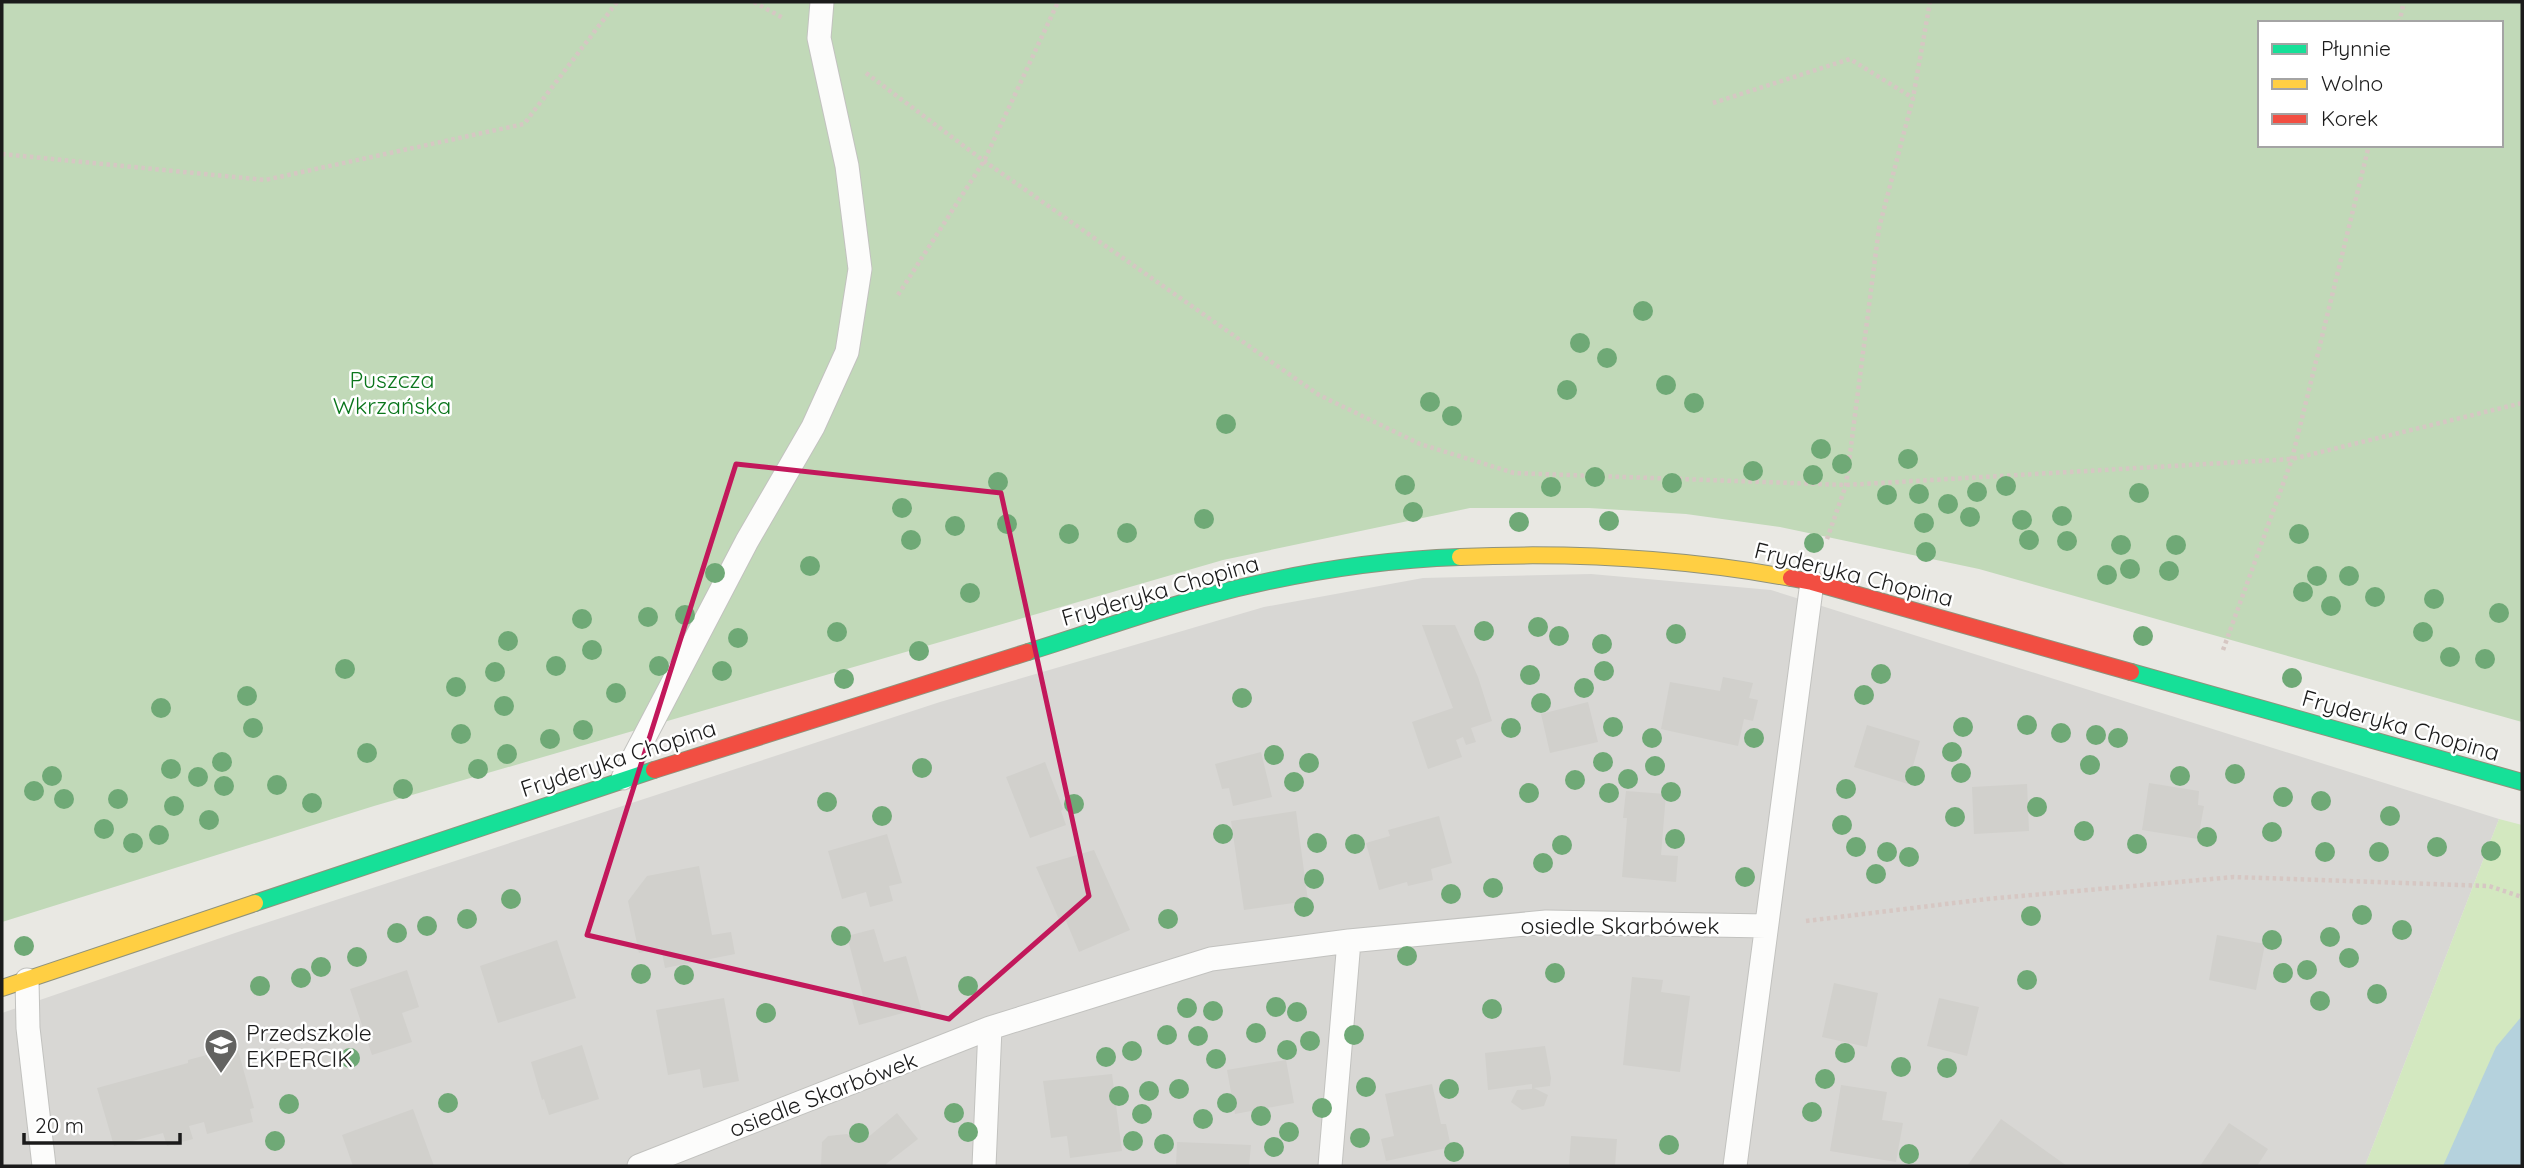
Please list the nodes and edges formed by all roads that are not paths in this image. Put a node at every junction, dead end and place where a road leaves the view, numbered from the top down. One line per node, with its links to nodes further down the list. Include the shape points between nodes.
1 (822, 2): 3 (lane, via 819,38 847,166 860,269 847,352 813,427 747,541)
2 (1812, 582): 3 (street, Fryderyka Chopina, via 1758,570 1565,555 1448,557 1340,569 1222,592); 4 (street, Fryderyka Chopina); 5 (lane)
3 (623, 778): 7 (street, Fryderyka Chopina)
4 (2522, 782)
5 (1766, 926): 6 (lane, osiedle Skarbówek, via 1546,922); 14 (lane)
6 (1349, 941): 9 (lane, osiedle Skarbówek, via 1211,959); 13 (lane)
7 (27, 980): 8 (street, Fryderyka Chopina); 11 (lane)
8 (2, 988)
9 (990, 1028): 10 (lane, osiedle Skarbówek); 12 (lane)
10 (650, 1164)
11 (44, 1166)
12 (984, 1166)
13 (1330, 1166)
14 (1735, 1166)

